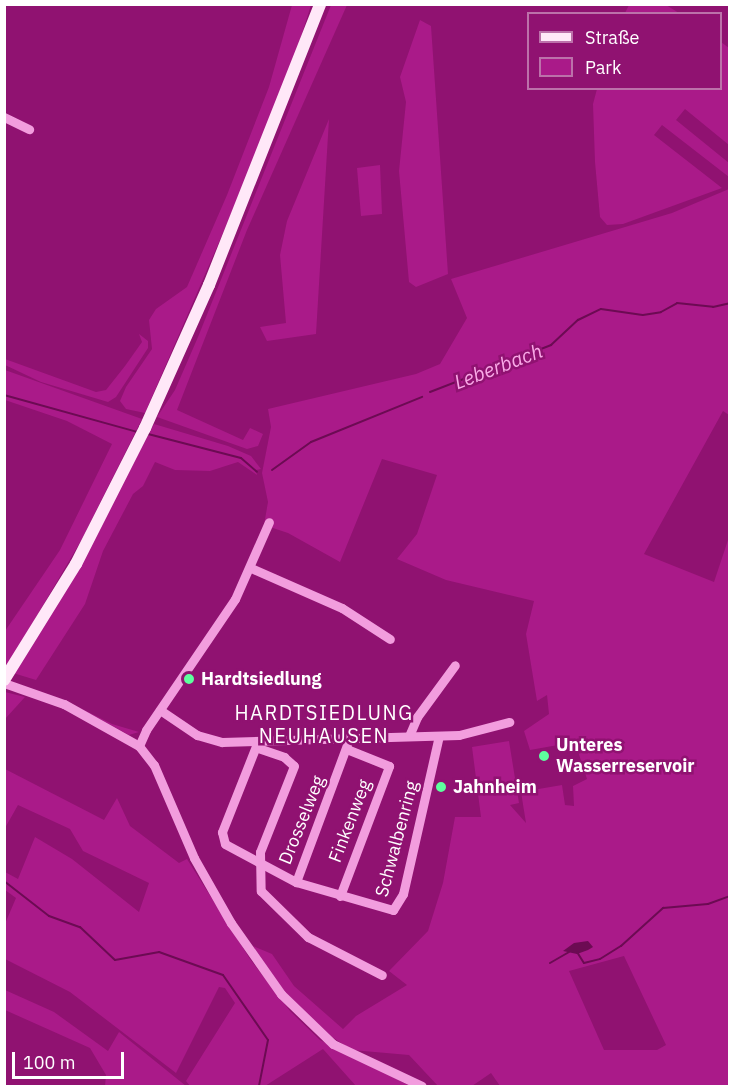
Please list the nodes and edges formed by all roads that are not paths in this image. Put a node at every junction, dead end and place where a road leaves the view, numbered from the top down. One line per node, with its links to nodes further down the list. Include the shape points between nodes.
1 (320, 4): 8 (main road, via 159,399 71,573)
2 (4, 117): 3 (street)
3 (29, 129)
4 (269, 522): 5 (street)
5 (251, 568): 6 (street, via 342,608); 9 (street, via 227,613)
6 (390, 639)
7 (455, 665): 11 (street, via 417,717)
8 (4, 682): 15 (street, via 78,711)
9 (160, 710): 14 (street, via 209,740); 15 (street)
10 (509, 722): 12 (street)
11 (410, 736): 12 (street); 13 (street)
12 (439, 736): 19 (street, Schwalbenring, via 401,902 393,910)
13 (344, 737): 14 (street); 16 (street)
14 (258, 744): 17 (street, Schwalbenring, via 222,839 230,848); 17 (street, via 294,766)
15 (139, 746): 21 (street, via 154,765 199,868 231,923 281,994 333,1044)
16 (349, 750): 18 (street, Drosselweg); 19 (street, Finkenweg, via 389,766)
17 (257, 861): 18 (street, Schwalbenring); 20 (street, via 261,891 290,921 316,942)
18 (296, 882): 19 (street, Schwalbenring)
19 (340, 896)
20 (382, 975)
21 (422, 1086)

